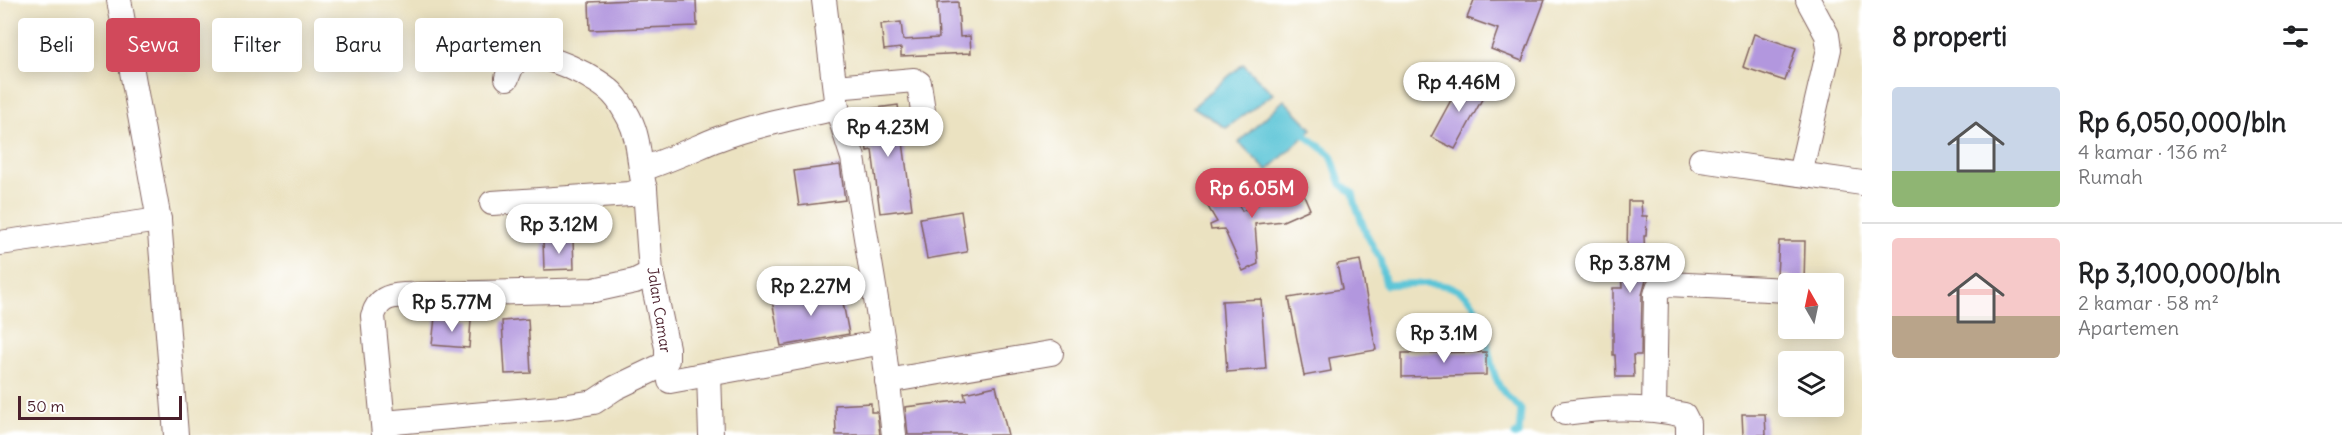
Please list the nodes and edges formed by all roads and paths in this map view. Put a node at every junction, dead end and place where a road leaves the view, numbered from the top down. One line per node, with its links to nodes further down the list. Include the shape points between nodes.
1 (119, 0): 12 (street)
2 (824, 0): 5 (street)
3 (1808, 0): 8 (street, via 1827,34 1829,49)
4 (507, 78): 9 (street, Jalan Camar, via 512,65 524,57 537,57 594,78 614,95 630,120)
5 (836, 98): 6 (street, via 914,80 919,83); 9 (street, via 726,137); 16 (street, via 853,158)
6 (926, 132)
7 (1701, 160): 8 (street)
8 (1800, 174): 10 (street)
9 (644, 179): 11 (street, via 630,194); 14 (street, Jalan Camar)
10 (1862, 183)
11 (492, 203)
12 (159, 220): 13 (street); 25 (street)
13 (0, 243)
14 (651, 273): 23 (street, Jalan Camar, via 667,348 663,365 594,402); 24 (street, via 635,281 594,290 404,294 381,300 373,316)
15 (1778, 290): 21 (street, via 1668,284 1658,288)
16 (883, 342): 18 (street); 20 (street)
17 (1051, 353): 20 (street)
18 (709, 374): 19 (street); 26 (street)
19 (670, 381)
20 (887, 381): 27 (street)
21 (1654, 408): 22 (street); 28 (street, via 1684,415)
22 (1565, 412)
23 (484, 425): 24 (street, Jalan Camar)
24 (384, 429)
25 (168, 434)
26 (711, 435)
27 (894, 435)
28 (1688, 435)

